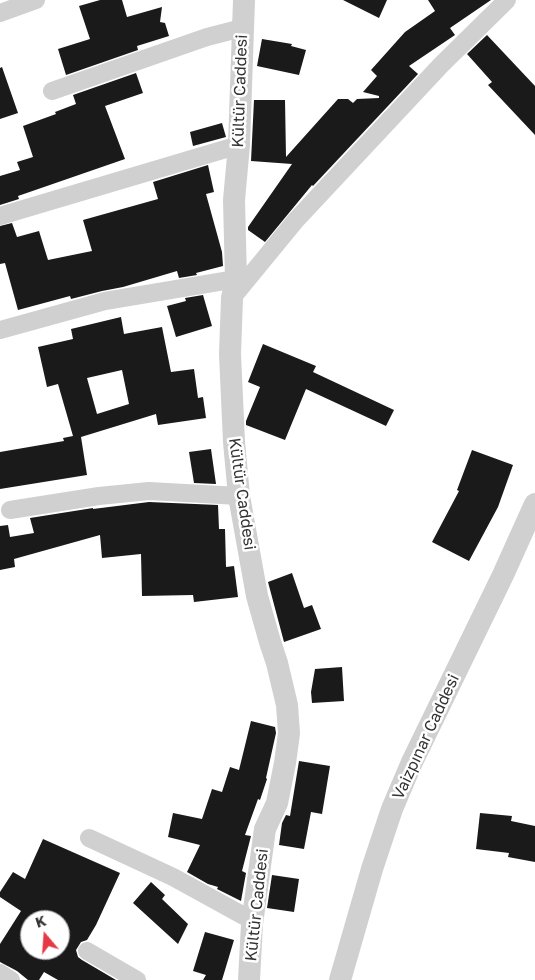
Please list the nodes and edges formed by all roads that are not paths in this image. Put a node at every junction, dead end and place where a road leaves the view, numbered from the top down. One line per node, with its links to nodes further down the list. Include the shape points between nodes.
1 (36, 0): 4 (street)
2 (244, 0): 5 (street, Kültür Caddesi)
3 (507, 0): 9 (street, via 441,65)
4 (0, 13)
5 (242, 28): 6 (street); 7 (street, Kültür Caddesi)
6 (52, 91)
7 (239, 145): 8 (street); 9 (street, Kültür Caddesi, via 234,200)
8 (0, 216)
9 (234, 288): 10 (street, via 106,301); 11 (street, Kültür Caddesi, via 230,354)
10 (0, 330)
11 (239, 496): 13 (street, via 149,491); 15 (street, Kültür Caddesi, via 257,596 287,705 289,733 277,803 265,829)
12 (535, 504): 21 (street, Vaizpınar Caddesi, via 395,802)
13 (10, 510)
14 (89, 838): 15 (street, via 173,877)
15 (253, 921): 20 (street, Kültür Caddesi)
16 (87, 951): 19 (street)
17 (0, 973): 18 (street)
18 (11, 980)
19 (137, 980)
20 (249, 980)
21 (340, 980)

